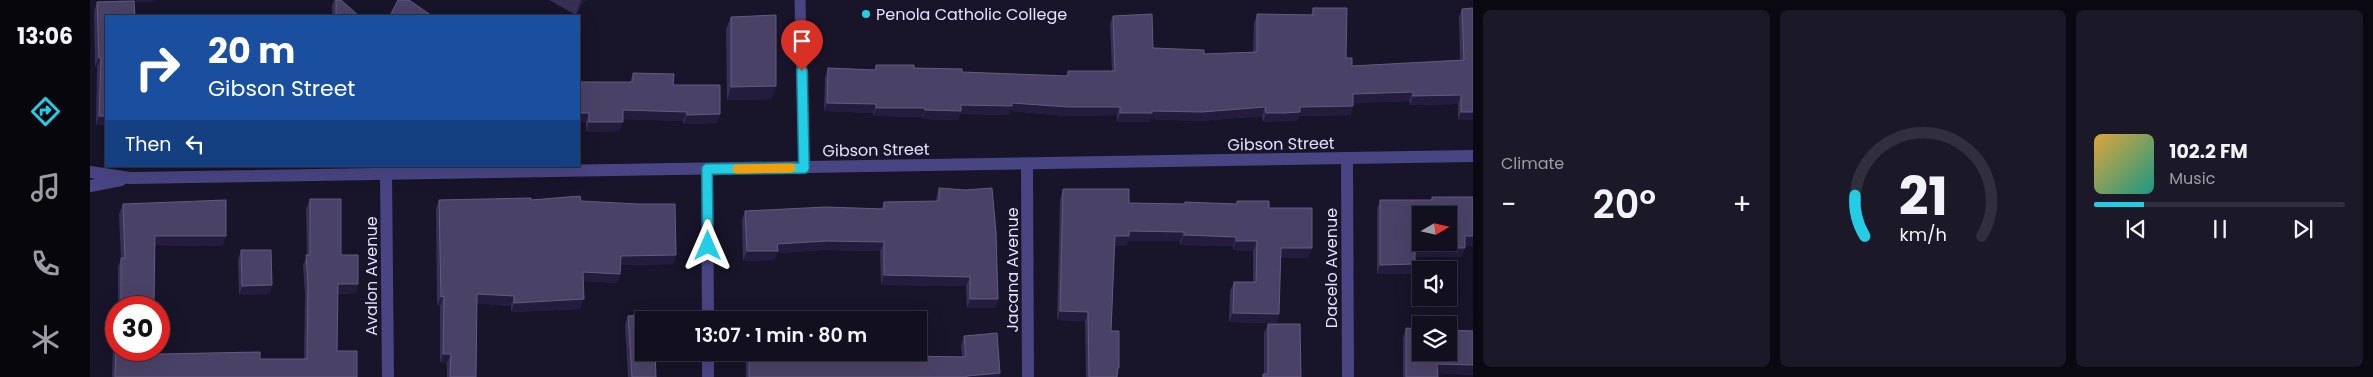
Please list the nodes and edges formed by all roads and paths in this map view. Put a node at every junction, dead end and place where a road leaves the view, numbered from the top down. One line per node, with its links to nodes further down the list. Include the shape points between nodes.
1 (800, 0): 5 (lane)
2 (1473, 156): 3 (street, Gibson Street)
3 (1347, 159): 4 (street, Gibson Street); 16 (street, Dacelo Avenue)
4 (1027, 164): 5 (street, Gibson Street); 15 (street, Jacana Avenue)
5 (804, 168): 6 (street, Gibson Street)
6 (707, 169): 8 (street, Gibson Street); 11 (street)
7 (90, 172): 9 (street, Gibson Street)
8 (386, 174): 9 (street, Gibson Street); 13 (street, Avalon Avenue)
9 (130, 178): 10 (street, Gibson Street)
10 (90, 186)
11 (708, 311)
12 (708, 361): 14 (street)
13 (388, 377)
14 (708, 377)
15 (1028, 377)
16 (1348, 377)

